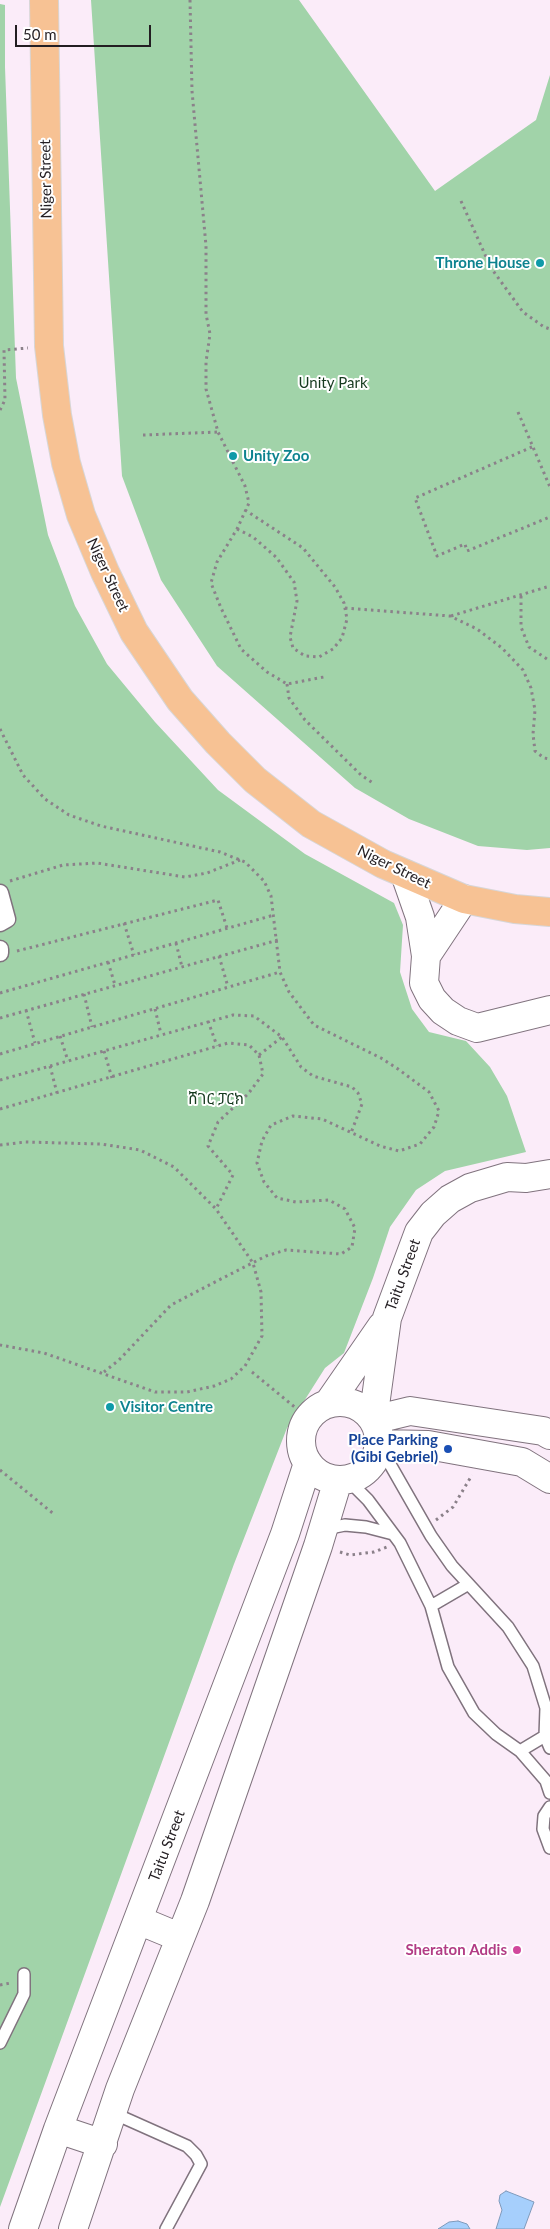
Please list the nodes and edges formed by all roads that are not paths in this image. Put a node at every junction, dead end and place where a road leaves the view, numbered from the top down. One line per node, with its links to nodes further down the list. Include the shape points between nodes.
1 (44, 0): 2 (main road, Niger Street, via 49,346 66,463 81,515 134,632 186,707 218,744 255,780 311,824)
2 (405, 874): 4 (main road, Niger Street); 7 (main road, via 420,918)
3 (4, 887): 6 (street, via 7,919)
4 (464, 899): 5 (main road, Niger Street); 7 (main road)
5 (550, 912)
6 (0, 923)
7 (426, 956): 8 (main road, via 424,983 432,999 458,1021 477,1028)
8 (550, 1010)
9 (550, 1174): 10 (main road, Taitu Street, via 488,1181 450,1199 433,1214 419,1232)
10 (387, 1318): 11 (main road); 12 (main road)
11 (318, 1411): 12 (main road, via 341,1402 353,1404 364,1410); 14 (main road, via 303,1430 301,1442)
12 (376, 1432): 13 (main road, via 410,1411 543,1431); 15 (main road, via 376,1456 369,1466 359,1474); 16 (main road, via 522,1462); 19 (lane, via 431,1536)
13 (550, 1435)
14 (308, 1463): 15 (main road, via 325,1476); 27 (main road, Taitu Street, via 285,1534)
15 (343, 1479): 17 (main road); 18 (lane, via 368,1500)
16 (550, 1479)
17 (323, 1530): 18 (lane, via 345,1525); 28 (main road, via 195,1901)
18 (393, 1534): 20 (lane)
19 (467, 1585): 20 (lane); 21 (lane, via 508,1627 533,1666 546,1708)
20 (431, 1606): 23 (lane, via 448,1667 474,1713)
21 (545, 1736): 22 (lane); 23 (lane)
22 (550, 1748)
23 (520, 1751): 24 (lane, via 546,1781)
24 (550, 1793)
25 (550, 1807): 26 (lane, via 544,1816 543,1829)
26 (550, 1848)
27 (138, 1920): 28 (main road); 29 (main road, Taitu Street)
28 (179, 1937): 31 (main road)
29 (118, 1973): 31 (main road); 33 (main road, Taitu Street)
30 (24, 1974): 32 (lane, via 24,1994)
31 (159, 1989): 34 (main road)
32 (0, 2044)
33 (78, 2076): 34 (main road); 35 (main road, Taitu Street)
34 (116, 2101): 36 (main road); 39 (lane, via 187,2146 201,2164)
35 (58, 2129): 36 (main road); 37 (main road, Taitu Street)
36 (103, 2144): 38 (main road)
37 (23, 2229)
38 (73, 2229)
39 (166, 2229)

